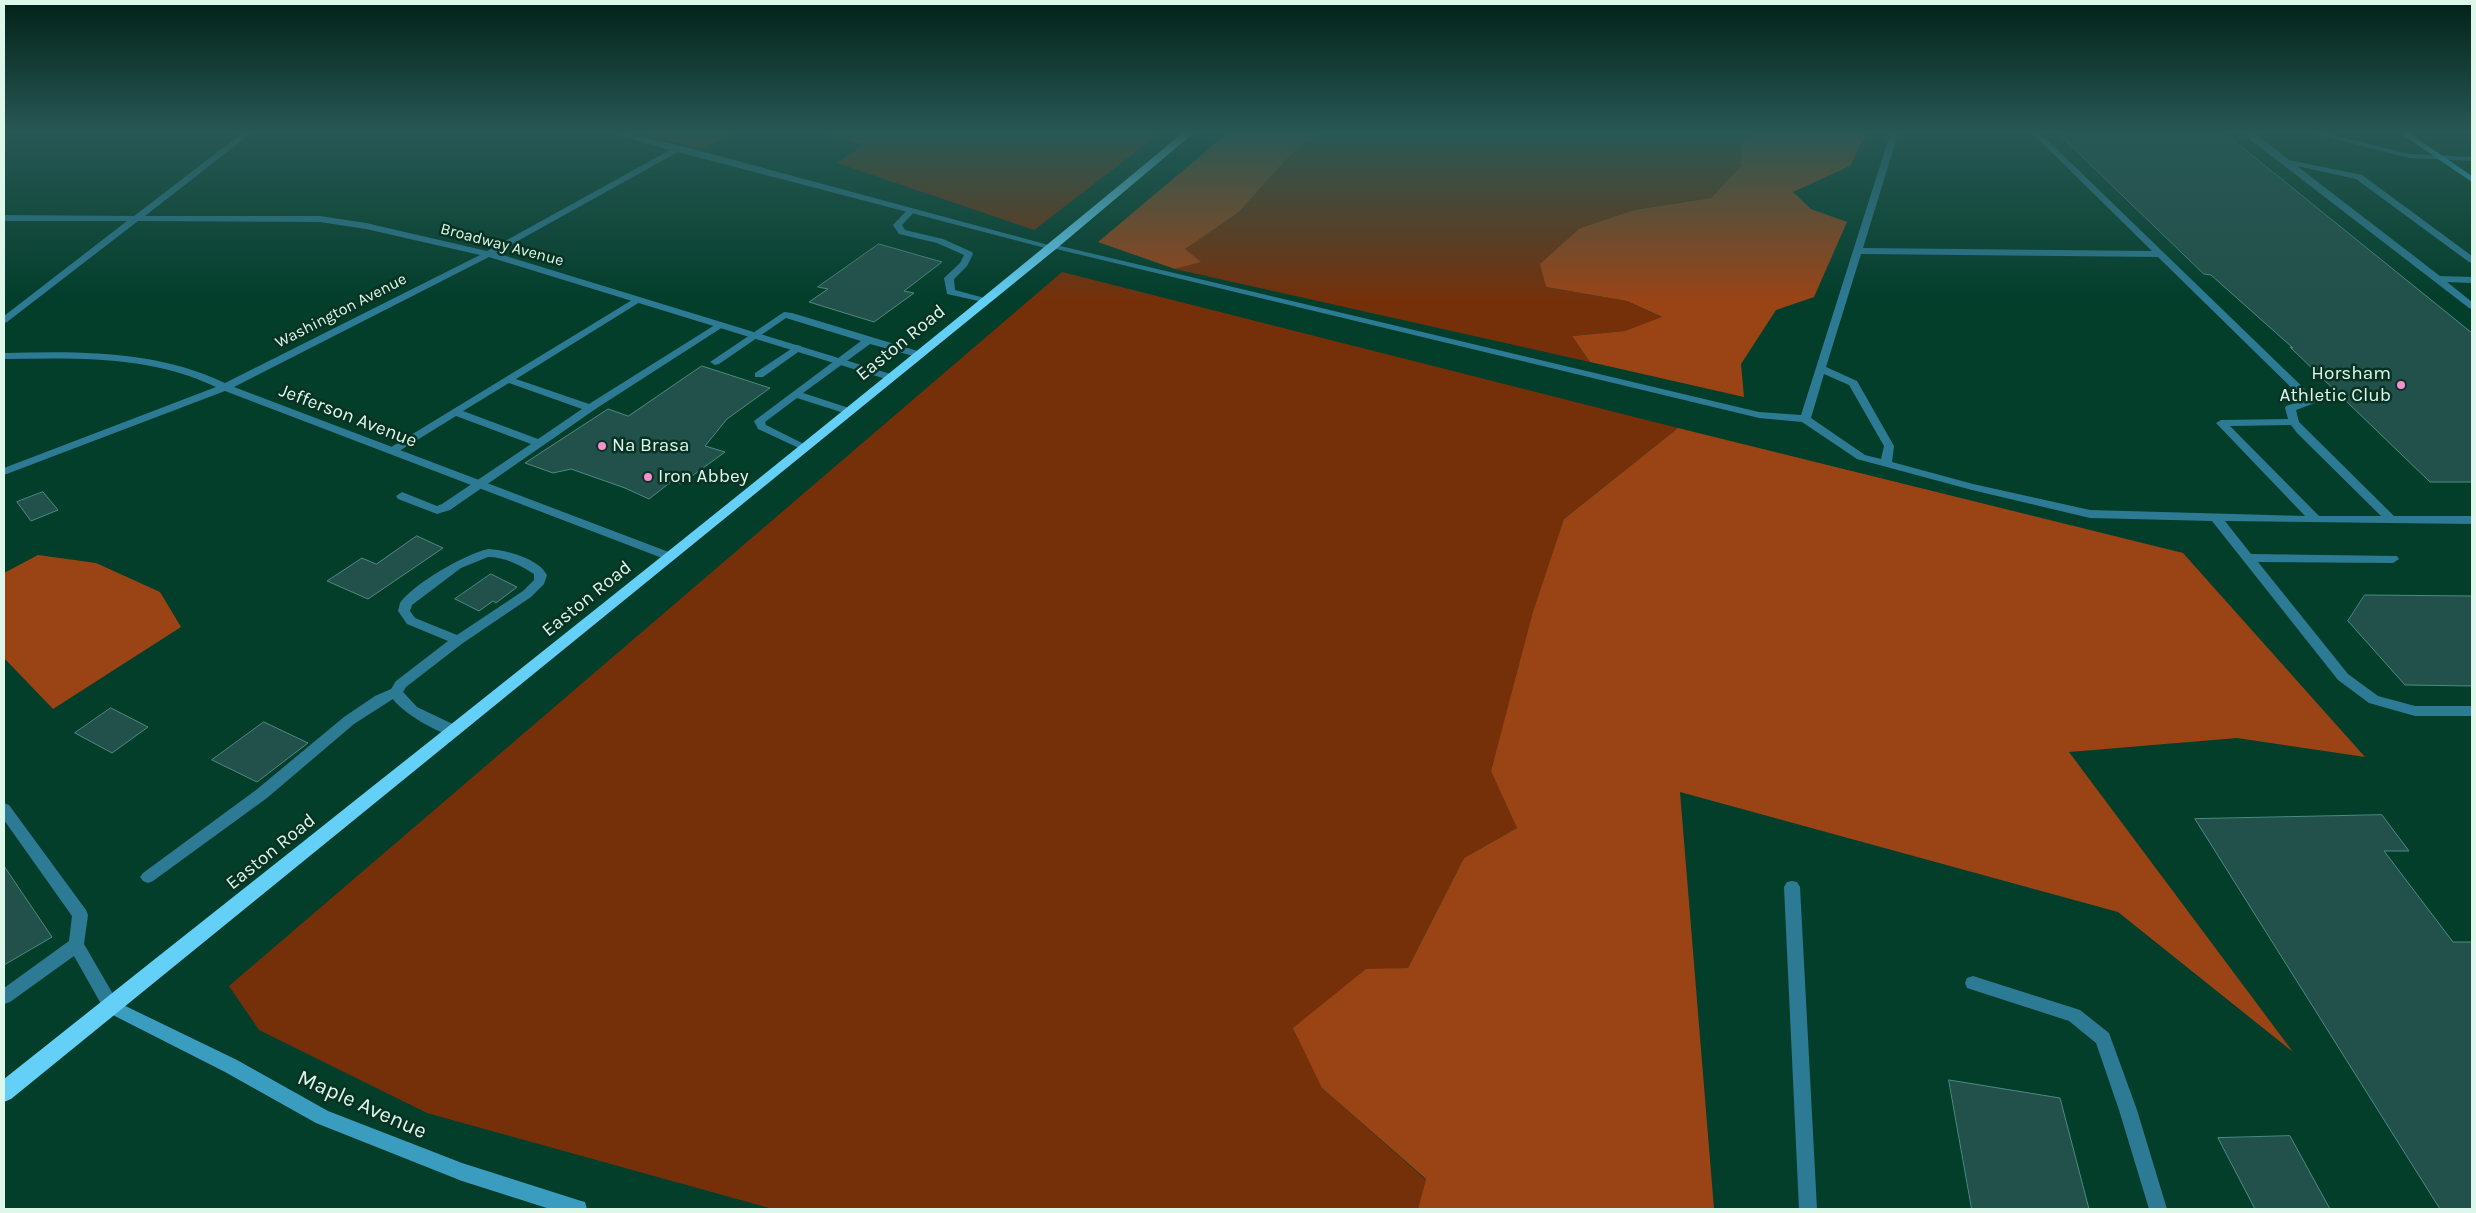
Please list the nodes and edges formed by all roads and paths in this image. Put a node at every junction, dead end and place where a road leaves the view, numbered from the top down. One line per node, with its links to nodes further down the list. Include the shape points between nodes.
1 (176, 188): 11 (street)
2 (607, 188): 14 (street, Washington Avenue)
3 (827, 188): 9 (street)
4 (1123, 188): 12 (highway, Easton Road)
5 (1878, 188): 13 (street)
6 (2092, 188): 15 (street)
7 (2319, 188): 17 (street)
8 (2373, 188): 16 (street)
9 (912, 210): 12 (street); 20 (street, via 896,225 902,232 940,241 970,254 949,278 950,292)
10 (4, 218): 11 (street, Broadway Avenue)
11 (135, 219): 14 (street, Broadway Avenue, via 320,220 366,226); 22 (street)
12 (1052, 247): 20 (highway, Easton Road); 40 (street, via 1759,415)
13 (1859, 251): 15 (street); 31 (street)
14 (488, 254): 19 (street, Broadway Avenue); 35 (street, Washington Avenue)
15 (2160, 254): 41 (street, via 2311,401 2290,408)
16 (2472, 260)
17 (2437, 279): 18 (street); 21 (street)
18 (2472, 280)
19 (637, 300): 23 (street, Broadway Avenue); 34 (street)
20 (985, 301): 27 (highway, Easton Road)
21 (2472, 306)
22 (4, 320)
23 (721, 325): 24 (street, Broadway Avenue); 37 (street)
24 (754, 335): 25 (street, via 789,315); 26 (street, Broadway Avenue); 30 (street)
25 (868, 340): 27 (street); 29 (street)
26 (798, 348): 29 (street, Broadway Avenue); 32 (street)
27 (917, 354): 33 (highway, Easton Road)
28 (4, 356): 35 (street, Jefferson Avenue, via 125,358 184,369)
29 (840, 361): 33 (street, Broadway Avenue); 36 (street)
30 (715, 362)
31 (1822, 368): 40 (street); 45 (street, via 1853,383 1889,446)
32 (759, 375)
33 (890, 376): 38 (highway, Easton Road)
34 (509, 380): 37 (street); 39 (street)
35 (225, 387): 44 (street, Jefferson Avenue); 46 (street, Washington Avenue)
36 (796, 394): 38 (street); 43 (street, via 759,421 762,427)
37 (590, 408): 42 (street)
38 (848, 411): 43 (highway, Easton Road)
39 (455, 412): 42 (street); 44 (street)
40 (1805, 419): 45 (street, via 1861,457)
41 (2294, 422): 50 (street); 51 (street, via 2222,423)
42 (539, 443): 47 (street)
43 (804, 447): 53 (highway, Easton Road)
44 (392, 451): 47 (street, Jefferson Avenue)
45 (1886, 464): 49 (street, via 2090,514)
46 (4, 472)
47 (479, 484): 48 (street, via 437,510); 53 (street, Jefferson Avenue)
48 (402, 496)
49 (2217, 519): 51 (street); 54 (street)
50 (2390, 519): 51 (street); 52 (street)
51 (2316, 520)
52 (2472, 520)
53 (670, 557): 59 (highway, Easton Road)
54 (2248, 558): 55 (street); 58 (street, via 2343,677 2374,700 2415,711)
55 (2393, 559)
56 (458, 640): 56 (street, via 527,594 540,581 542,575 539,571 497,554 481,553 406,603 404,611 411,621); 57 (street, via 401,684)
57 (396, 692): 59 (street, via 398,700 409,709); 61 (street, via 362,711 276,782)
58 (2472, 711)
59 (454, 731): 66 (highway, Easton Road)
60 (4, 809): 63 (street, via 80,914)
61 (148, 876)
62 (1792, 887): 69 (street)
63 (76, 945): 65 (street); 66 (street)
64 (1973, 983): 70 (street, via 2074,1014 2103,1038)
65 (4, 997)
66 (111, 1006): 67 (highway, Easton Road); 68 (street, Maple Avenue, via 322,1117 462,1172)
67 (4, 1092)
68 (578, 1209)
69 (1808, 1209)
70 (2158, 1209)

